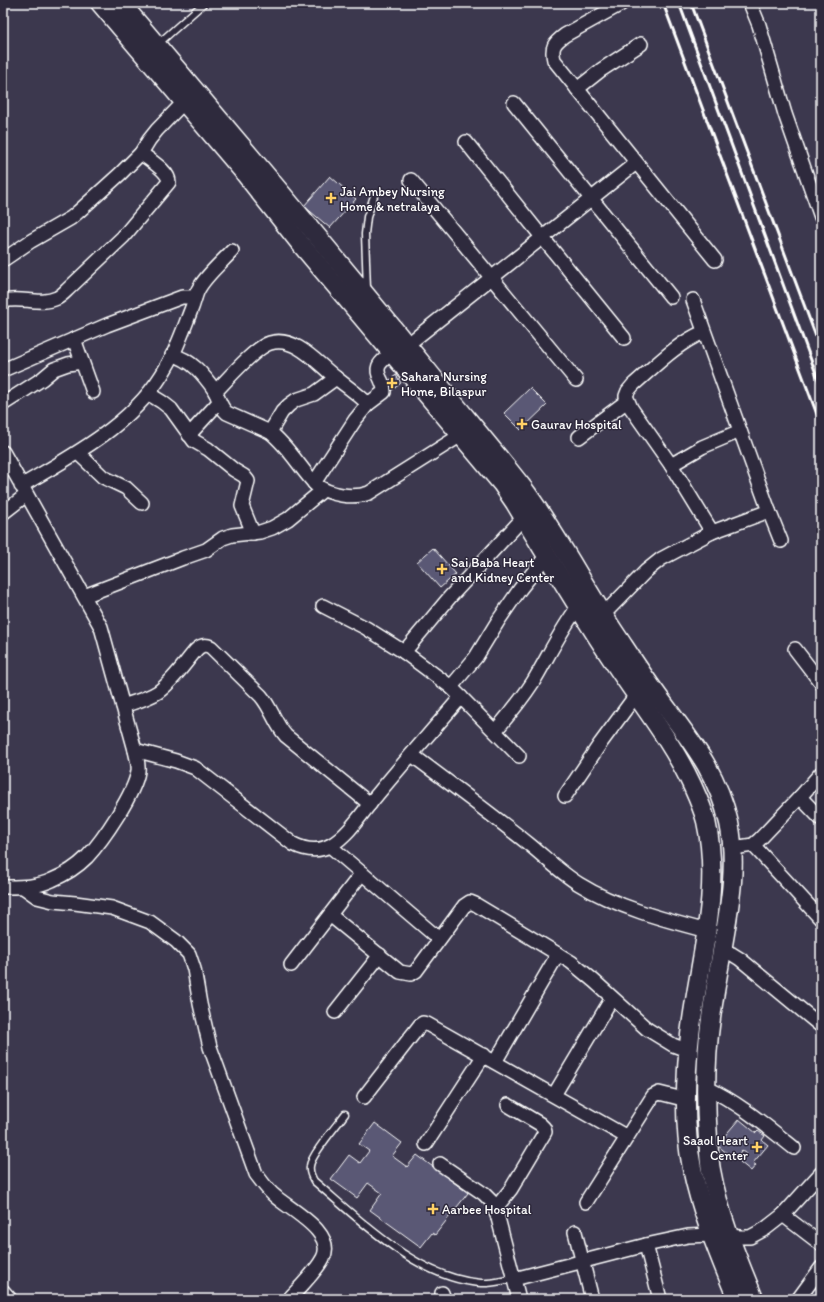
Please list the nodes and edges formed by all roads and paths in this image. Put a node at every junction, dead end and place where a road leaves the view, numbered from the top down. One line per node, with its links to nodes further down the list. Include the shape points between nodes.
1 (100, 3): 9 (main road)
2 (121, 3): 7 (main road)
3 (204, 3): 7 (lane)
4 (750, 3): 17 (street)
5 (621, 4): 8 (street, via 565,35 554,46 554,60)
6 (641, 44): 8 (street)
7 (157, 46): 24 (main road)
8 (577, 89): 13 (street)
9 (184, 102): 12 (street, via 157,130); 31 (main road)
10 (514, 103): 16 (street)
11 (466, 142): 18 (street)
12 (140, 153): 20 (street, via 71,218); 26 (street, via 165,172 169,182 124,237 57,298 47,301)
13 (636, 163): 16 (street); 21 (street)
14 (411, 180): 22 (street)
15 (374, 196): 24 (lane, via 365,234)
16 (591, 198): 18 (street); 25 (street)
17 (821, 217)
18 (542, 237): 22 (street); 29 (street)
19 (232, 251): 23 (street, via 198,289)
20 (3, 260)
21 (715, 260)
22 (491, 278): 31 (street); 37 (street)
23 (195, 297): 30 (street, via 182,297 166,302); 32 (street)
24 (368, 297): 31 (main road)
25 (671, 297)
26 (3, 300)
27 (693, 300): 28 (street)
28 (704, 332): 41 (street, via 680,345 633,385 626,396); 44 (street)
29 (624, 338)
30 (74, 339): 33 (street); 35 (street)
31 (399, 348): 34 (main road); 43 (street, via 376,369 384,392)
32 (172, 355): 39 (street, via 168,366); 40 (street, via 190,362)
33 (82, 362): 38 (street); 42 (street, via 54,369)
34 (412, 364): 46 (main road); 65 (main road, via 524,490)
35 (3, 370)
36 (336, 378): 40 (street, via 300,348 278,342 269,343 256,351); 43 (street); 45 (street, via 314,394 289,405)
37 (576, 380)
38 (93, 392)
39 (149, 394): 47 (street, via 171,409); 50 (street)
40 (217, 397): 45 (street, via 227,413); 47 (street)
41 (627, 401): 48 (street); 51 (street)
42 (3, 404)
43 (368, 404): 52 (street, via 347,431)
44 (740, 431): 51 (street, via 702,447); 55 (street)
45 (270, 432): 52 (street, via 284,444)
46 (461, 434): 52 (street, via 369,493 353,496 330,492); 57 (main road, via 502,484)
47 (189, 435): 59 (street, via 198,445 208,449 248,481 242,506)
48 (579, 437)
49 (3, 452): 53 (street)
50 (78, 453): 53 (street); 54 (street, via 103,477 126,488)
51 (671, 465): 58 (street)
52 (318, 486): 59 (street, via 288,519 272,528)
53 (24, 491): 56 (street); 62 (street)
54 (142, 503)
55 (768, 511): 58 (street); 60 (street)
56 (3, 513)
57 (524, 517): 61 (main road); 67 (street, via 450,597)
58 (712, 532): 65 (street, via 661,559)
59 (253, 533): 62 (street, via 228,537 206,550)
60 (781, 541)
61 (547, 555): 64 (main road); 69 (street, via 515,596 476,658)
62 (84, 596): 72 (street, via 101,627)
63 (323, 606): 67 (street, via 366,628)
64 (578, 607): 70 (main road); 73 (street, via 559,634 523,697)
65 (603, 615): 84 (main road, via 713,776 722,797)
66 (795, 649): 68 (street)
67 (404, 652): 69 (street)
68 (821, 683)
69 (451, 687): 71 (street)
70 (636, 695): 78 (street); 90 (main road, via 685,771 705,818 709,839 710,881)
71 (461, 697): 73 (street); 75 (street)
72 (123, 706): 74 (street); 80 (street, via 158,692 200,646 206,645 261,696 286,736)
73 (495, 730): 76 (street)
74 (135, 750): 83 (street, via 195,768 293,844 311,850); 87 (street, via 138,769 135,783 100,841 86,858 52,880)
75 (412, 755): 80 (street); 90 (street, via 580,884 630,907)
76 (519, 756)
77 (821, 773): 79 (street)
78 (564, 796)
79 (800, 797): 81 (street); 82 (street)
80 (370, 804): 83 (street, via 350,829)
81 (821, 819)
82 (753, 845): 84 (street); 89 (street)
83 (330, 846): 85 (street)
84 (733, 848): 92 (main road, via 729,908)
85 (362, 873): 88 (street); 91 (street)
86 (3, 886): 87 (street)
87 (22, 887): 126 (street, via 37,897 112,908 150,922 189,954 210,1048 256,1174 275,1196 322,1235 326,1247 313,1273)
88 (330, 915): 94 (street); 95 (street)
89 (821, 919)
90 (707, 931): 99 (main road, via 693,1009)
91 (439, 939): 93 (street, via 464,906 470,902); 94 (street, via 416,971 411,974 400,972)
92 (722, 951): 98 (street, via 740,959); 102 (main road, via 711,1020)
93 (558, 954): 96 (street, via 571,962); 101 (street)
94 (380, 955): 97 (street)
95 (291, 965)
96 (612, 998): 99 (street, via 647,1029 673,1045); 103 (street)
97 (335, 1012)
98 (821, 1026)
99 (689, 1051): 105 (main road)
100 (484, 1055): 101 (street); 104 (street, via 423,1023); 109 (street)
101 (496, 1062): 103 (street)
102 (705, 1087): 110 (street, via 746,1110); 117 (main road, via 710,1167)
103 (554, 1095): 108 (street)
104 (364, 1097)
105 (687, 1100): 108 (street, via 659,1093 653,1096); 117 (main road, via 688,1142 697,1190)
106 (508, 1105): 114 (street, via 540,1124 544,1132 511,1189)
107 (345, 1114): 122 (lane, via 310,1164 309,1173 314,1181 412,1260 461,1280 482,1283)
108 (627, 1137): 113 (street)
109 (426, 1144)
110 (794, 1148)
111 (440, 1164): 114 (street, via 484,1194)
112 (821, 1173): 115 (street)
113 (586, 1202)
114 (495, 1209): 122 (street)
115 (783, 1215): 117 (street, via 750,1237); 118 (street)
116 (576, 1232): 120 (street)
117 (720, 1236): 119 (street, via 688,1236); 130 (main road); 131 (main road)
118 (821, 1244)
119 (646, 1245): 120 (street); 129 (street)
120 (583, 1262): 122 (street); 128 (street)
121 (821, 1268): 124 (street)
122 (514, 1279): 127 (street)
123 (3, 1291): 125 (street)
124 (799, 1298)
125 (10, 1299)
126 (289, 1299)
127 (519, 1299)
128 (592, 1299)
129 (660, 1299)
130 (737, 1299)
131 (754, 1299)

